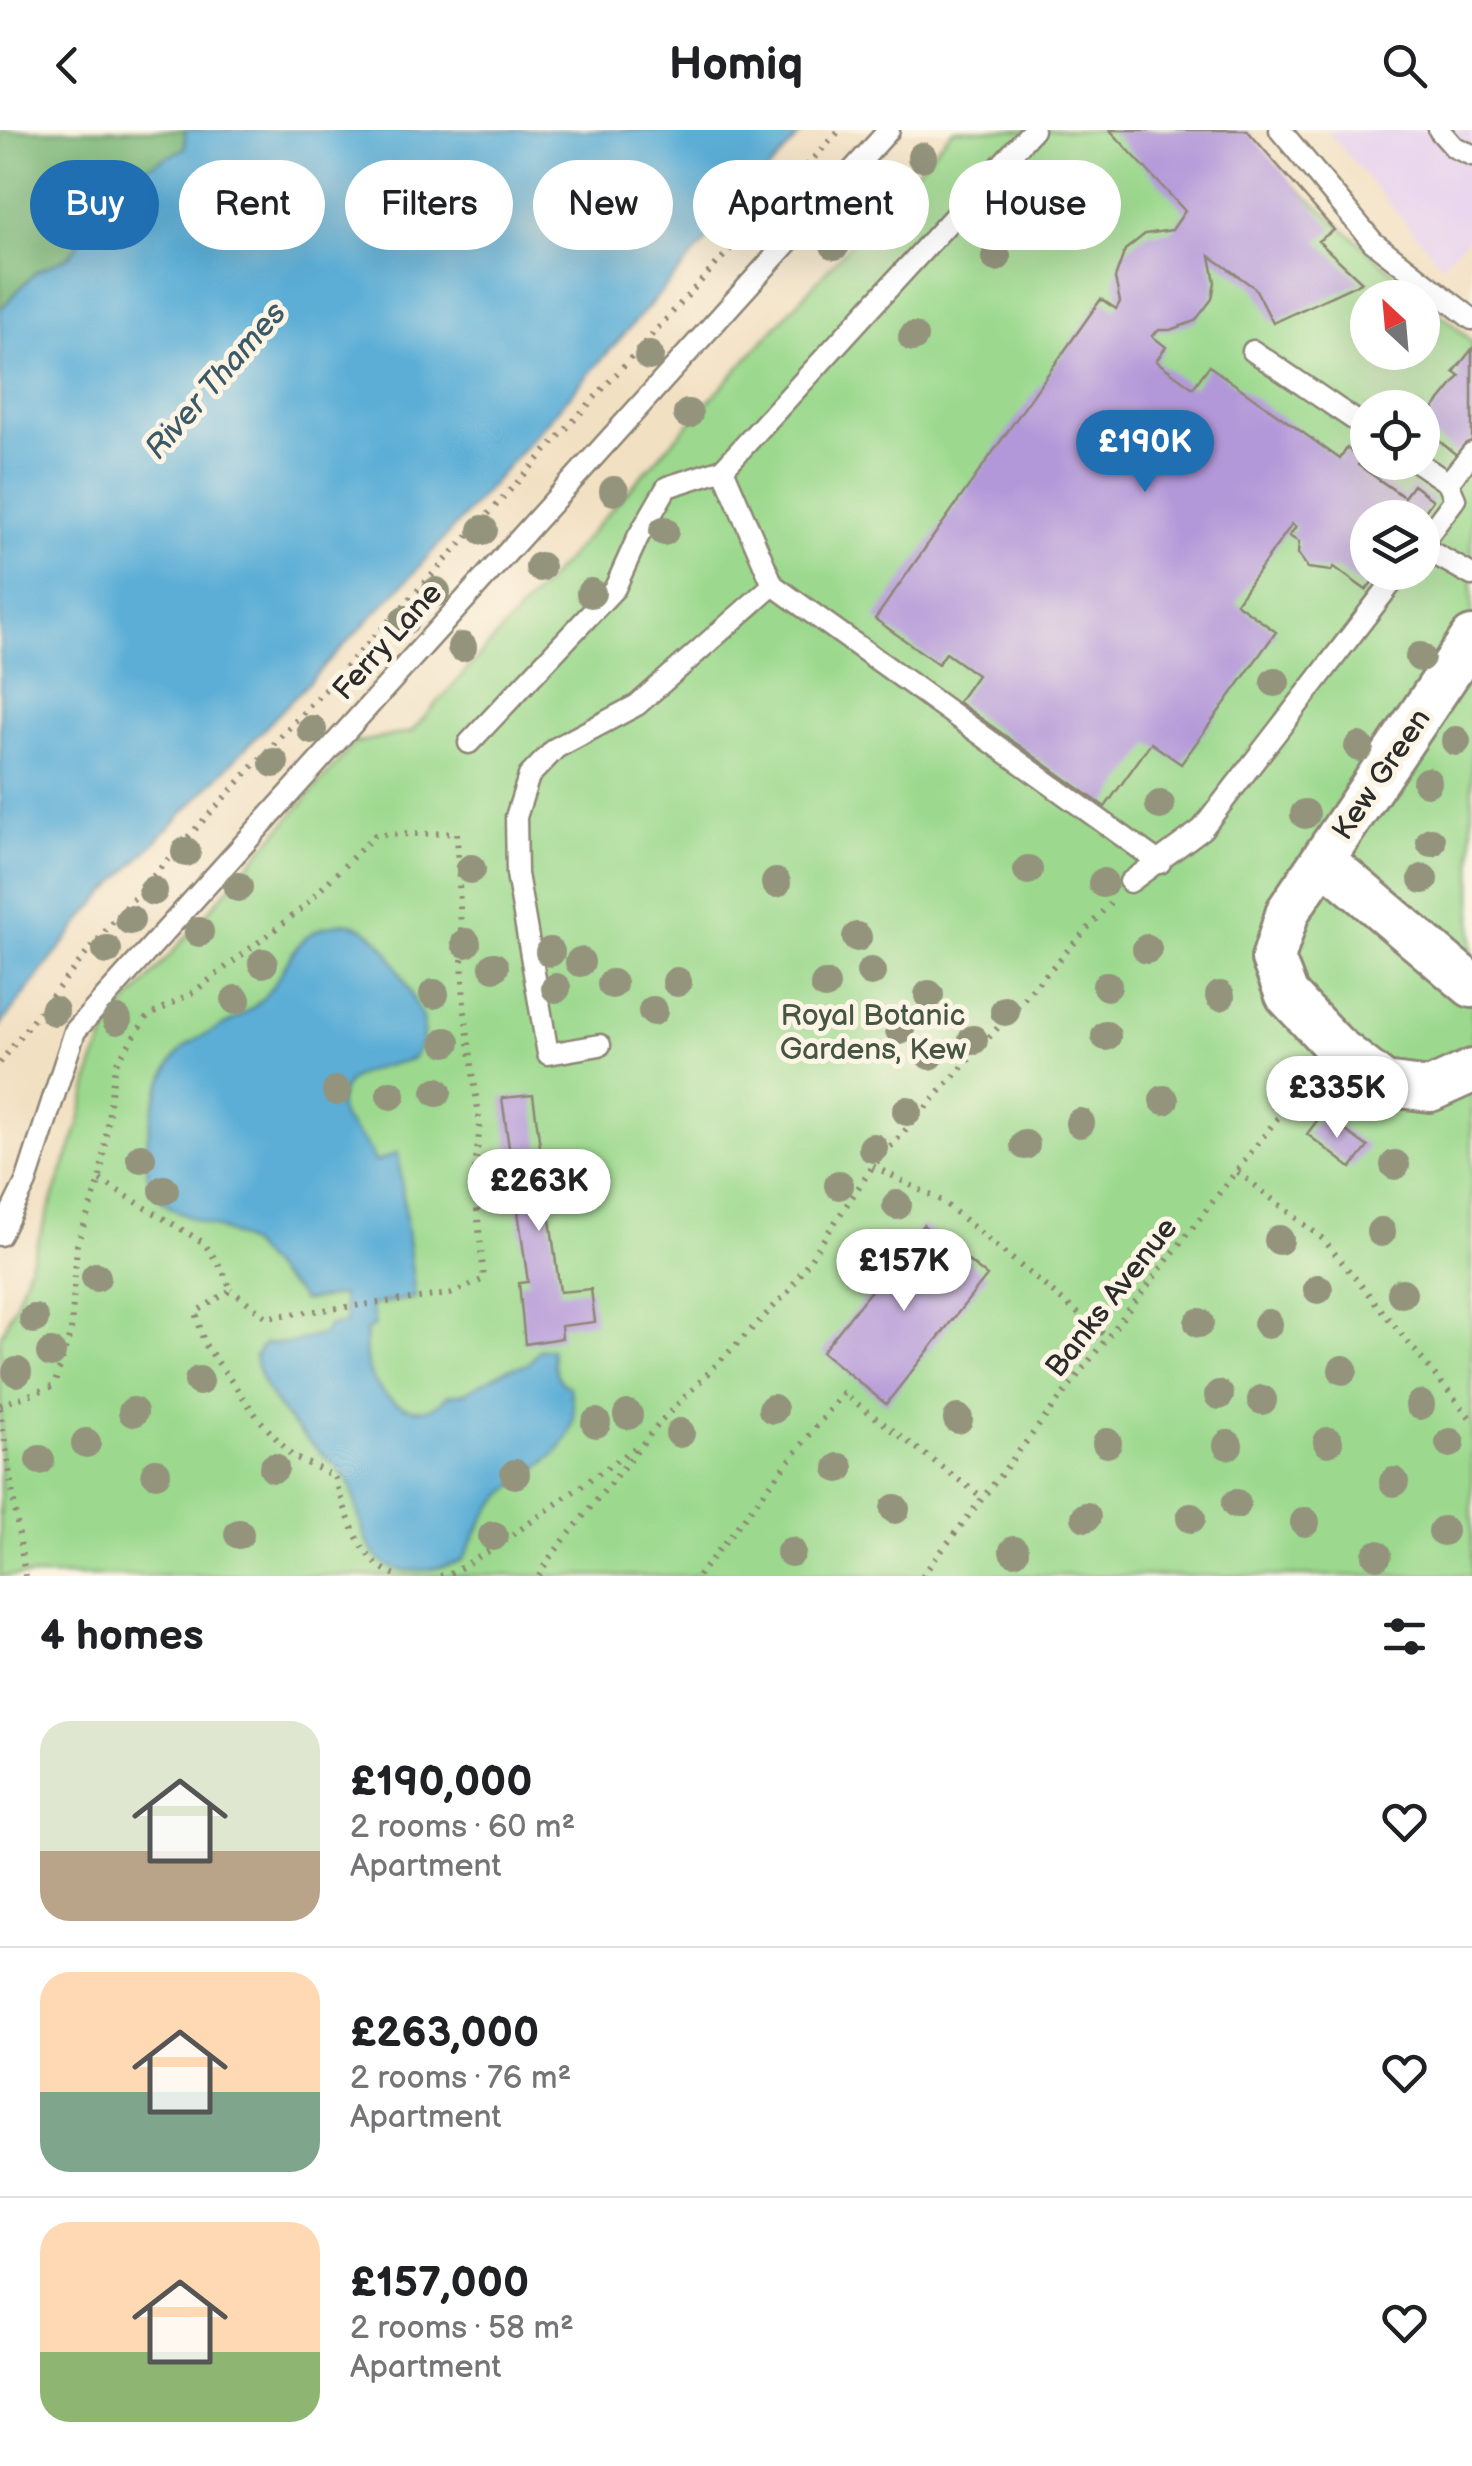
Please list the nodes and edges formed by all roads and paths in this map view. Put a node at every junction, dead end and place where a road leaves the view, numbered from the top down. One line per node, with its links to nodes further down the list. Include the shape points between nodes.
1 (840, 130): 27 (path, via 214,805 62,980)
2 (889, 130): 32 (lane, Ferry Lane, via 75,1030 26,1182)
3 (1032, 130): 11 (lane)
4 (1280, 130): 7 (lane, via 1373,242)
5 (1439, 130): 6 (lane)
6 (1472, 155)
7 (1472, 319)
8 (1253, 351): 9 (lane)
9 (1350, 417)
10 (1472, 454): 13 (lane)
11 (724, 468): 17 (lane); 20 (lane, via 668,487 615,588)
12 (1440, 478): 13 (lane)
13 (1448, 484): 14 (lane, via 1454,499)
14 (1440, 519)
15 (1440, 556): 16 (lane)
16 (1472, 576)
17 (773, 585): 22 (lane); 25 (lane, via 637,706 556,748 529,776 516,817 517,874 548,1054)
18 (1386, 590): 22 (lane, via 1202,830)
19 (1472, 638): 21 (street, Kew Green)
20 (469, 742)
21 (1323, 860): 24 (street, Kew Green); 26 (street, Kew Green, via 1288,910 1272,959 1287,995)
22 (1160, 863): 23 (lane)
23 (1130, 882): 29 (path)
24 (1472, 986)
25 (600, 1045)
26 (1336, 1047): 28 (street, Kew Green, via 1384,1084 1430,1090); 30 (path, Banks Avenue)
27 (0, 1063)
28 (1472, 1071)
29 (873, 1166): 34 (path, via 942,1201); 37 (path, via 788,1292)
30 (1238, 1172): 34 (path, Banks Avenue); 36 (path, via 1323,1239)
31 (100, 1180): 33 (path, via 204,1243); 33 (path, via 115,1065 147,1017 196,991 300,910 375,835 457,833 464,1005 480,1126 474,1179 484,1280 450,1294 267,1317); 35 (path, via 77,1245 71,1331 54,1386)
32 (0, 1235)
33 (231, 1290): 40 (path, via 196,1312 204,1343 292,1456 334,1476 364,1552)
34 (1108, 1338): 38 (path, Banks Avenue)
35 (0, 1406): 39 (path)
36 (1472, 1420)
37 (647, 1440): 41 (path, via 494,1548); 42 (path)
38 (982, 1497): 43 (path, via 843,1393); 44 (path, Banks Avenue)
39 (25, 1576)
40 (401, 1576)
41 (440, 1576)
42 (538, 1576)
43 (698, 1576)
44 (922, 1576)

